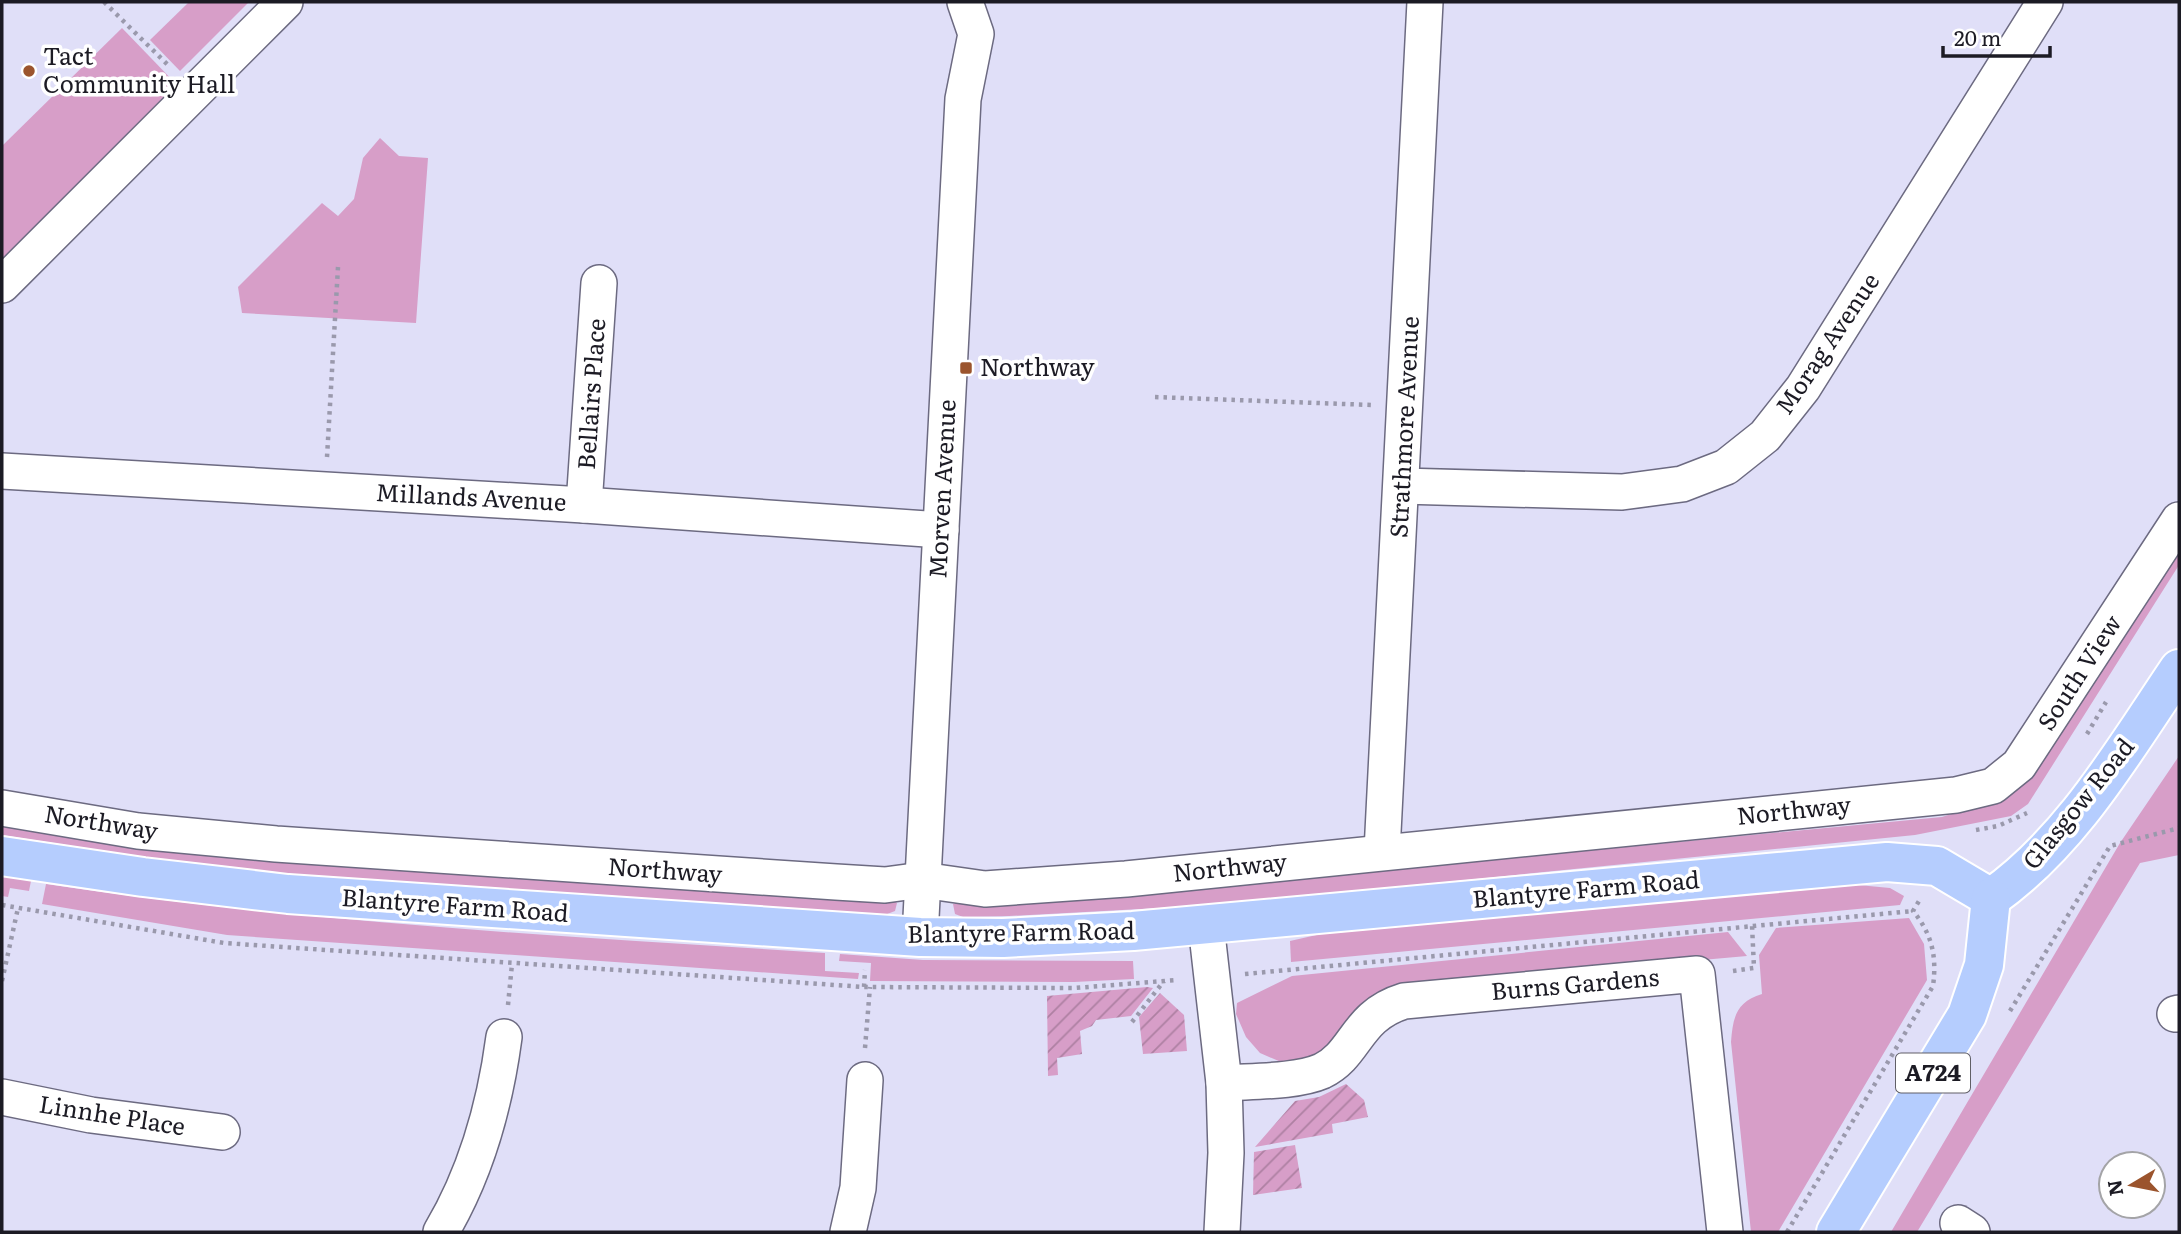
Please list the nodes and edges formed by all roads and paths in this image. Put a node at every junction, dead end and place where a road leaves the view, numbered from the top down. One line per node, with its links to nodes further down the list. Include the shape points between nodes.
1 (104, 2): 6 (path)
2 (285, 2): 6 (street)
3 (965, 2): 17 (street, Morven Avenue, via 976,34 962,99)
4 (1425, 2): 11 (street, Strathmore Avenue)
5 (2045, 2): 13 (street, Morag Avenue, via 1803,388 1765,436 1726,467 1682,484 1622,492)
6 (196, 92): 9 (street)
7 (338, 267): 14 (path)
8 (599, 283): 15 (street, Bellairs Place)
9 (2, 285)
10 (1155, 397): 11 (path)
11 (1406, 406): 13 (street, Strathmore Avenue)
12 (2, 471): 14 (street, Millands Avenue)
13 (1402, 486): 22 (street, Strathmore Avenue)
14 (326, 490): 15 (street, Millands Avenue)
15 (584, 505): 17 (street, Millands Avenue)
16 (2179, 520): 19 (street, South View, via 2019,765 1993,786)
17 (941, 530): 25 (street, Morven Avenue)
18 (2177, 677): 26 (main road, Glasgow Road, via 2066,826 2021,877)
19 (1956, 795): 22 (street, Northway)
20 (2, 808): 25 (street, Northway, via 138,831 276,844 860,884)
21 (2179, 828): 35 (path, via 2110,846)
22 (1382, 852): 25 (street, Northway, via 985,888)
23 (2, 856): 30 (main road, Blantyre Farm Road, via 329,897)
24 (1937, 866): 26 (main road, Blantyre Farm Road); 28 (main road, Blantyre Farm Road, via 1887,863); 46 (path, via 1913,911 1927,928 1934,950 1933,986)
25 (922, 880): 30 (street, Morven Avenue)
26 (1991, 898): 47 (main road, A724, via 1984,965 1966,1014)
27 (18, 908): 32 (path)
28 (1206, 925): 30 (main road, Blantyre Farm Road, via 1003,938); 39 (street)
29 (1752, 925): 31 (path, via 1754,968)
30 (920, 937)
31 (1697, 974): 39 (street, Burns Gardens, via 1404,1001 1369,1019 1324,1070); 45 (street)
32 (2, 981)
33 (1164, 981): 36 (path)
34 (870, 987): 38 (path)
35 (2004, 1021)
36 (1132, 1022)
37 (504, 1037): 42 (street, via 494,1095 475,1160)
38 (865, 1080): 43 (street, via 858,1188)
39 (1224, 1083): 44 (street)
40 (2, 1097): 41 (street, Linnhe Place, via 91,1115)
41 (222, 1132)
42 (441, 1232)
43 (848, 1232)
44 (1222, 1232)
45 (1725, 1232)
46 (1787, 1232)
47 (1836, 1232)

